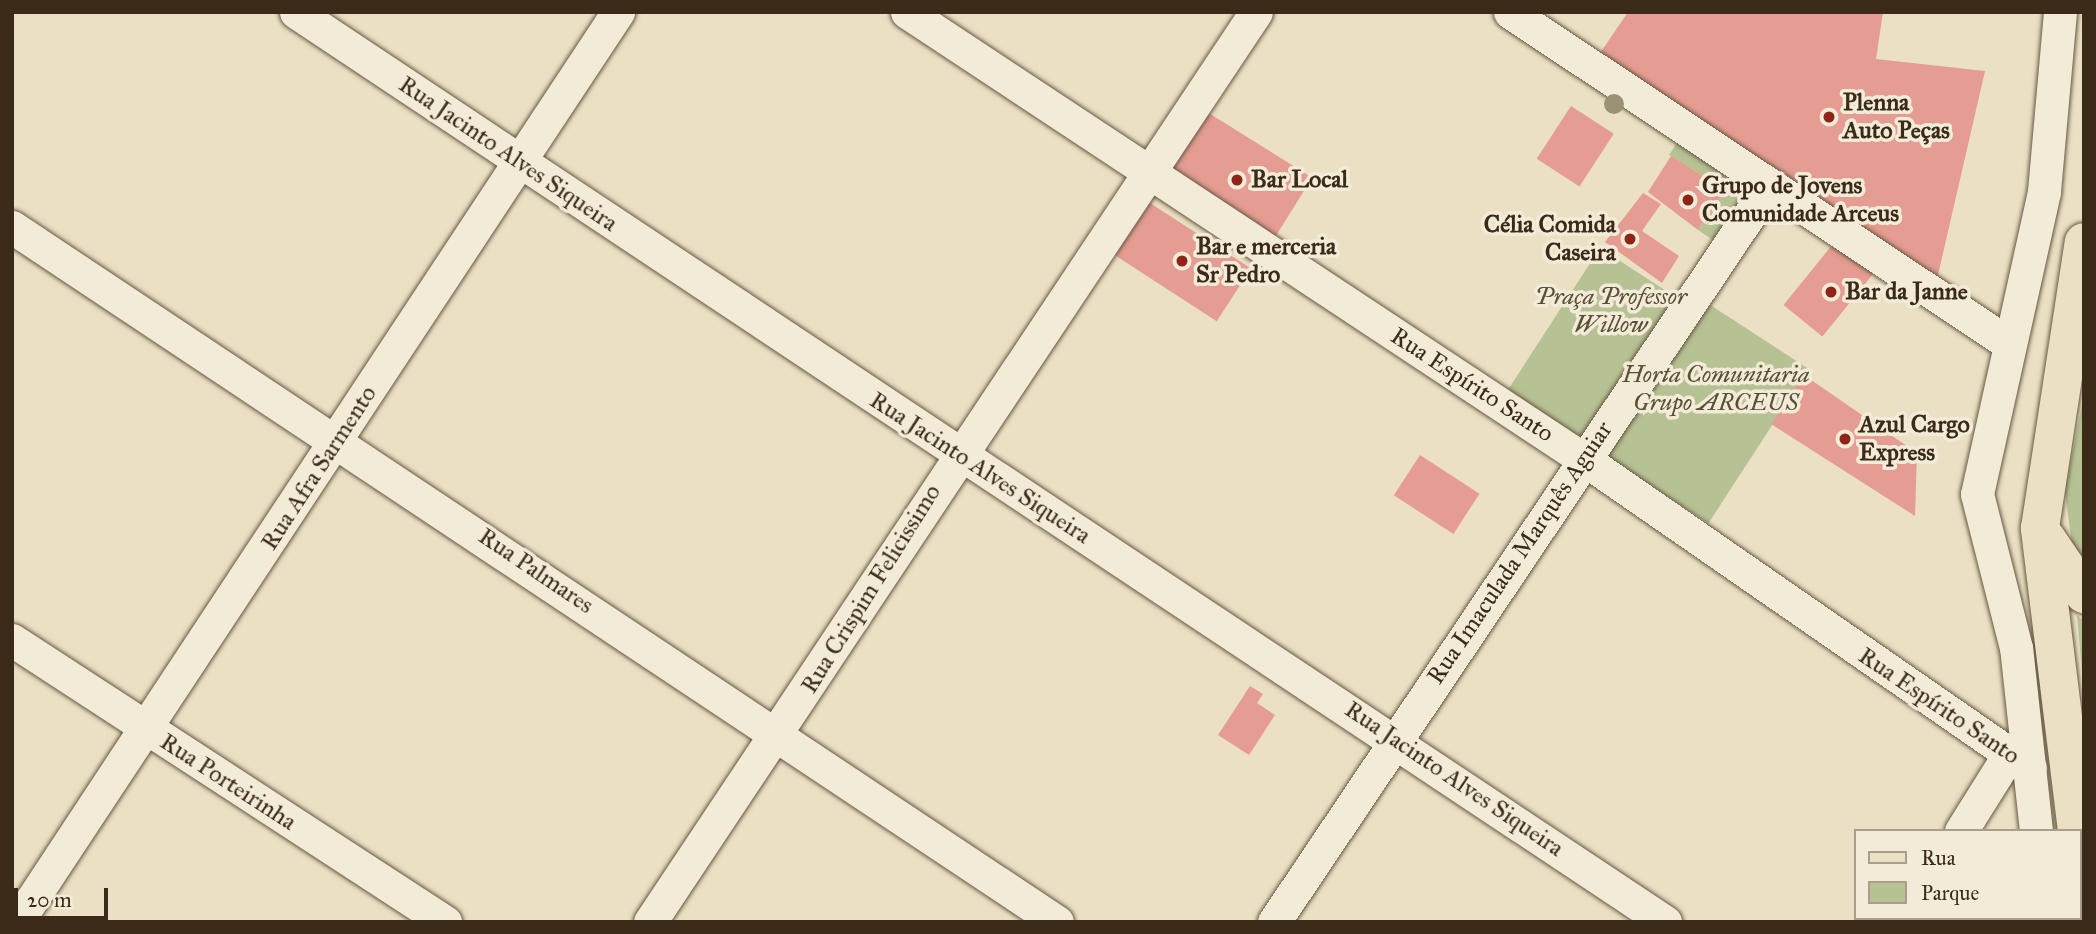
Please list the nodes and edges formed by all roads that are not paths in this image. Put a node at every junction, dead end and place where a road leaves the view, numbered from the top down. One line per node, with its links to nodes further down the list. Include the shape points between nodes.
1 (296, 12): 7 (street, Rua Jacinto Alves Siqueira)
2 (618, 12): 7 (street, Rua Afra Sarmento)
3 (907, 12): 8 (street, Rua Espírito Santo)
4 (1256, 12): 8 (street, Rua Crispim Felicissimo)
5 (1510, 12): 9 (street)
6 (2060, 12): 12 (street, via 2044,191)
7 (518, 162): 13 (street, Rua Afra Sarmento); 14 (street, Rua Jacinto Alves Siqueira)
8 (1147, 174): 14 (street, Rua Crispim Felicissimo); 15 (street, Rua Espírito Santo)
9 (1768, 187): 12 (street); 15 (street, Rua Imaculada Marquês Aguiar)
10 (12, 227): 13 (street, Rua Palmares)
11 (2084, 242): 16 (main road)
12 (2008, 343): 22 (street, via 1977,494 2016,648)
13 (339, 439): 19 (street, Rua Afra Sarmento); 20 (street, Rua Palmares)
14 (957, 454): 20 (street, Rua Crispim Felicissimo); 21 (street, Rua Jacinto Alves Siqueira)
15 (1585, 460): 21 (street, Rua Imaculada Marquês Aguiar); 22 (street, Rua Espírito Santo)
16 (2040, 527): 17 (main road); 25 (main road)
17 (2084, 594)
18 (12, 640): 19 (street, Rua Porteirinha)
19 (146, 730): 26 (street, Rua Afra Sarmento); 27 (street, Rua Porteirinha)
20 (780, 734): 28 (street, Rua Crispim Felicissimo); 29 (street, Rua Palmares)
21 (1394, 738): 30 (street, Rua Imaculada Marquês Aguiar); 31 (street, Rua Jacinto Alves Siqueira)
22 (2019, 762): 23 (street); 24 (street)
23 (1963, 829)
24 (2036, 829)
25 (2077, 829)
26 (17, 922)
27 (444, 922)
28 (650, 922)
29 (1057, 922)
30 (1274, 922)
31 (1665, 922)

